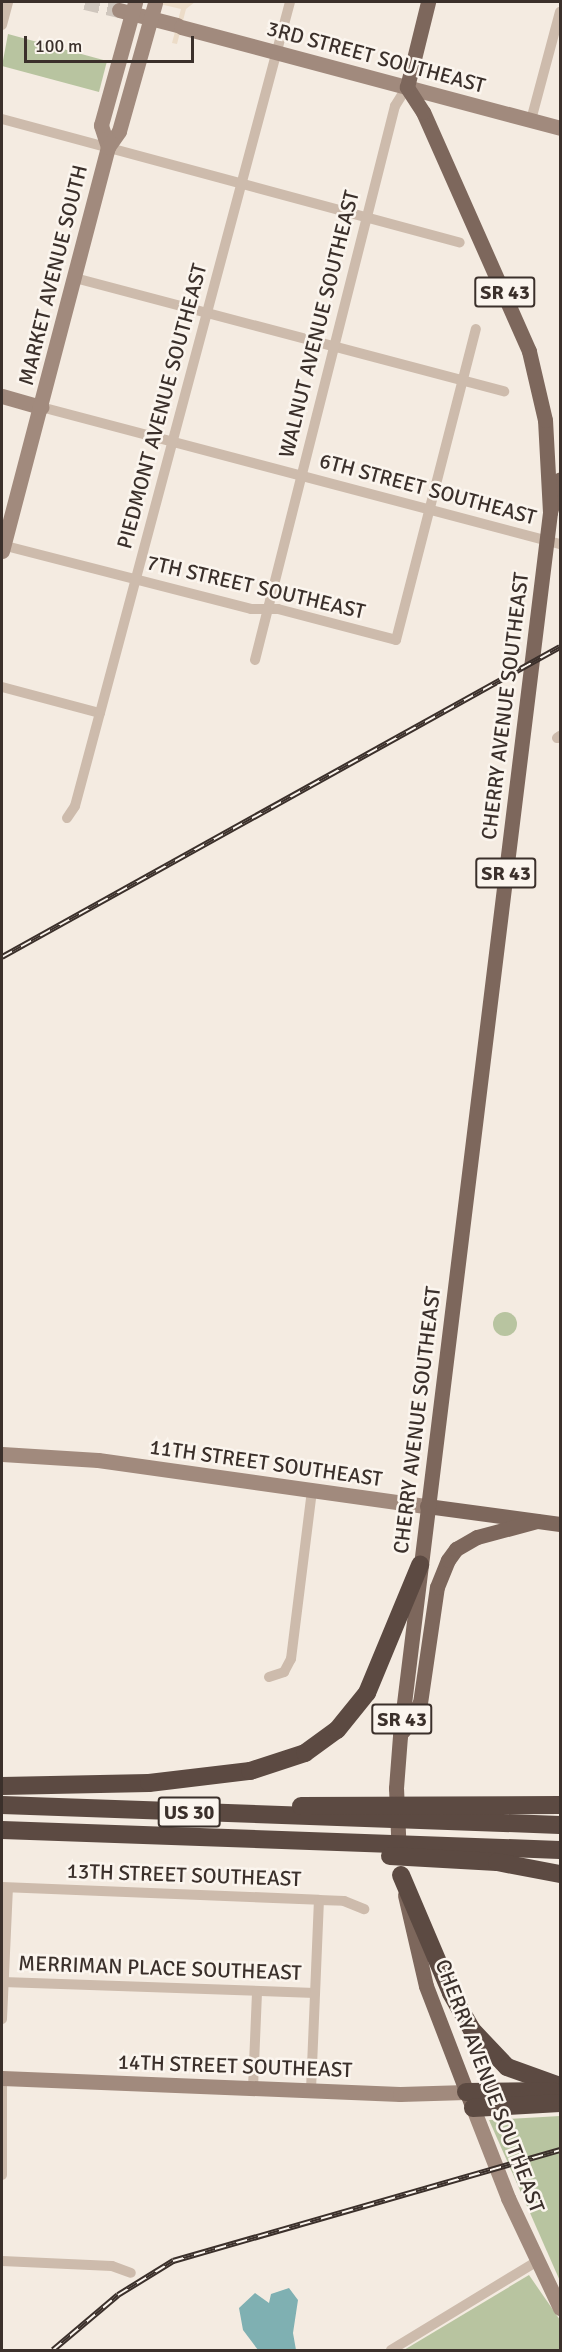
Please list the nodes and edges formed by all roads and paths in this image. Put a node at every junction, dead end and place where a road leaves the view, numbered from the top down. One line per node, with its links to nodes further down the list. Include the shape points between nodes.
1 (8, 2): 6 (street)
2 (290, 2): 7 (street, PIEDMONT AVENUE SOUTHEAST)
3 (428, 2): 8 (main road, WALNUT AVENUE SOUTHEAST)
4 (139, 9): 7 (street, 3RD STREET SOUTHEAST, via 179,26); 9 (street, MARKET AVENUE SOUTH); 10 (street, MARKET AVENUE SOUTH)
5 (561, 12): 12 (street)
6 (2, 25)
7 (276, 52): 8 (street, 3RD STREET SOUTHEAST); 15 (street, PIEDMONT AVENUE SOUTHEAST)
8 (407, 87): 12 (street, 3RD STREET SOUTHEAST); 16 (street, WALNUT AVENUE SOUTHEAST, via 395,106); 30 (main road, CHERRY AVENUE SOUTHEAST / SR 43, via 423,112 529,351 545,420)
9 (110, 94): 10 (street); 14 (street, MARKET AVENUE SOUTH, via 101,125)
10 (128, 99): 14 (street, MARKET AVENUE SOUTH, via 119,131)
11 (2, 119): 14 (street)
12 (531, 120): 13 (street, 3RD STREET SOUTHEAST)
13 (561, 128)
14 (108, 147): 15 (street); 18 (street, MARKET AVENUE SOUTH)
15 (242, 184): 16 (street); 19 (street, PIEDMONT AVENUE SOUTHEAST)
16 (369, 219): 17 (street); 21 (street, WALNUT AVENUE SOUTHEAST)
17 (460, 243)
18 (75, 278): 19 (street); 25 (street, MARKET AVENUE SOUTH)
19 (208, 312): 21 (street); 26 (street, PIEDMONT AVENUE SOUTHEAST)
20 (477, 330): 22 (street)
21 (336, 346): 22 (street); 27 (street, WALNUT AVENUE SOUTHEAST)
22 (465, 382): 23 (street); 29 (street)
23 (504, 391)
24 (2, 396): 25 (street)
25 (41, 407): 26 (street, 6TH STREET SOUTHEAST); 32 (street, MARKET AVENUE SOUTH)
26 (173, 442): 27 (street, 6TH STREET SOUTHEAST); 33 (street, PIEDMONT AVENUE SOUTHEAST)
27 (302, 475): 29 (street, 6TH STREET SOUTHEAST); 34 (street, WALNUT AVENUE SOUTHEAST)
28 (561, 480): 30 (main road, CHERRY AVENUE SOUTHEAST / SR 43)
29 (431, 510): 31 (street, 6TH STREET SOUTHEAST); 34 (street, 7TH STREET SOUTHEAST, via 396,640)
30 (550, 512): 41 (main road, CHERRY AVENUE SOUTHEAST / SR 43)
31 (561, 544)
32 (2, 547): 33 (street, 7TH STREET SOUTHEAST)
33 (136, 580): 34 (street, 7TH STREET SOUTHEAST, via 250,609); 37 (street, PIEDMONT AVENUE SOUTHEAST)
34 (268, 609): 35 (street, WALNUT AVENUE SOUTHEAST)
35 (255, 660)
36 (2, 687): 37 (street)
37 (100, 713): 38 (street, PIEDMONT AVENUE SOUTHEAST, via 75,806)
38 (67, 818)
39 (2, 1454): 40 (street, 11TH STREET SOUTHEAST, via 88,1459)
40 (312, 1490): 41 (street, 11TH STREET SOUTHEAST); 45 (street, via 291,1659 284,1672)
41 (427, 1506): 42 (main road, 11TH STREET SOUTHEAST); 44 (main road, CHERRY AVENUE SOUTHEAST / SR 43)
42 (537, 1521): 43 (main road, 11TH STREET SOUTHEAST); 46 (main road, via 477,1537 456,1549 448,1560 437,1587 420,1703)
43 (561, 1524)
44 (420, 1565): 46 (main road, CHERRY AVENUE SOUTHEAST / SR 43); 47 (highway, via 367,1693 337,1730 305,1753 250,1771 149,1783)
45 (269, 1677)
46 (400, 1736): 56 (main road, CHERRY AVENUE SOUTHEAST / SR 43, via 396,1788)
47 (2, 1786)
48 (2, 1805): 50 (highway, US 30, via 216,1813)
49 (561, 1805): 50 (highway)
50 (425, 1813): 51 (highway)
51 (561, 1825)
52 (2, 1830): 54 (highway, US 30, via 239,1839)
53 (561, 1850): 54 (highway, US 30)
54 (427, 1852): 55 (highway)
55 (561, 1874)
56 (401, 1875): 65 (highway, via 471,2030 507,2067 531,2079); 69 (main road, CHERRY AVENUE SOUTHEAST / SR 43, via 426,1986)
57 (4, 1888): 58 (street, 13TH STREET SOUTHEAST); 60 (street)
58 (319, 1900): 59 (street, 13TH STREET SOUTHEAST, via 344,1901); 62 (street)
59 (364, 1909)
60 (3, 1982): 61 (street, MERRIMAN PLACE SOUTHEAST); 63 (street)
61 (257, 1991): 62 (street, MERRIMAN PLACE SOUTHEAST); 66 (street)
62 (315, 1994): 67 (street)
63 (2, 2019)
64 (2, 2078): 66 (street, 14TH STREET SOUTHEAST); 71 (street)
65 (561, 2086)
66 (253, 2088): 67 (street, 14TH STREET SOUTHEAST)
67 (311, 2090): 69 (street, 14TH STREET SOUTHEAST)
68 (561, 2091): 69 (highway)
69 (470, 2100): 70 (highway); 73 (street, CHERRY AVENUE SOUTHEAST)
70 (561, 2103)
71 (2, 2175)
72 (2, 2261): 74 (street, via 112,2266)
73 (536, 2262): 75 (street, CHERRY AVENUE SOUTHEAST); 76 (street)
74 (131, 2273)
75 (561, 2308)
76 (391, 2350)

